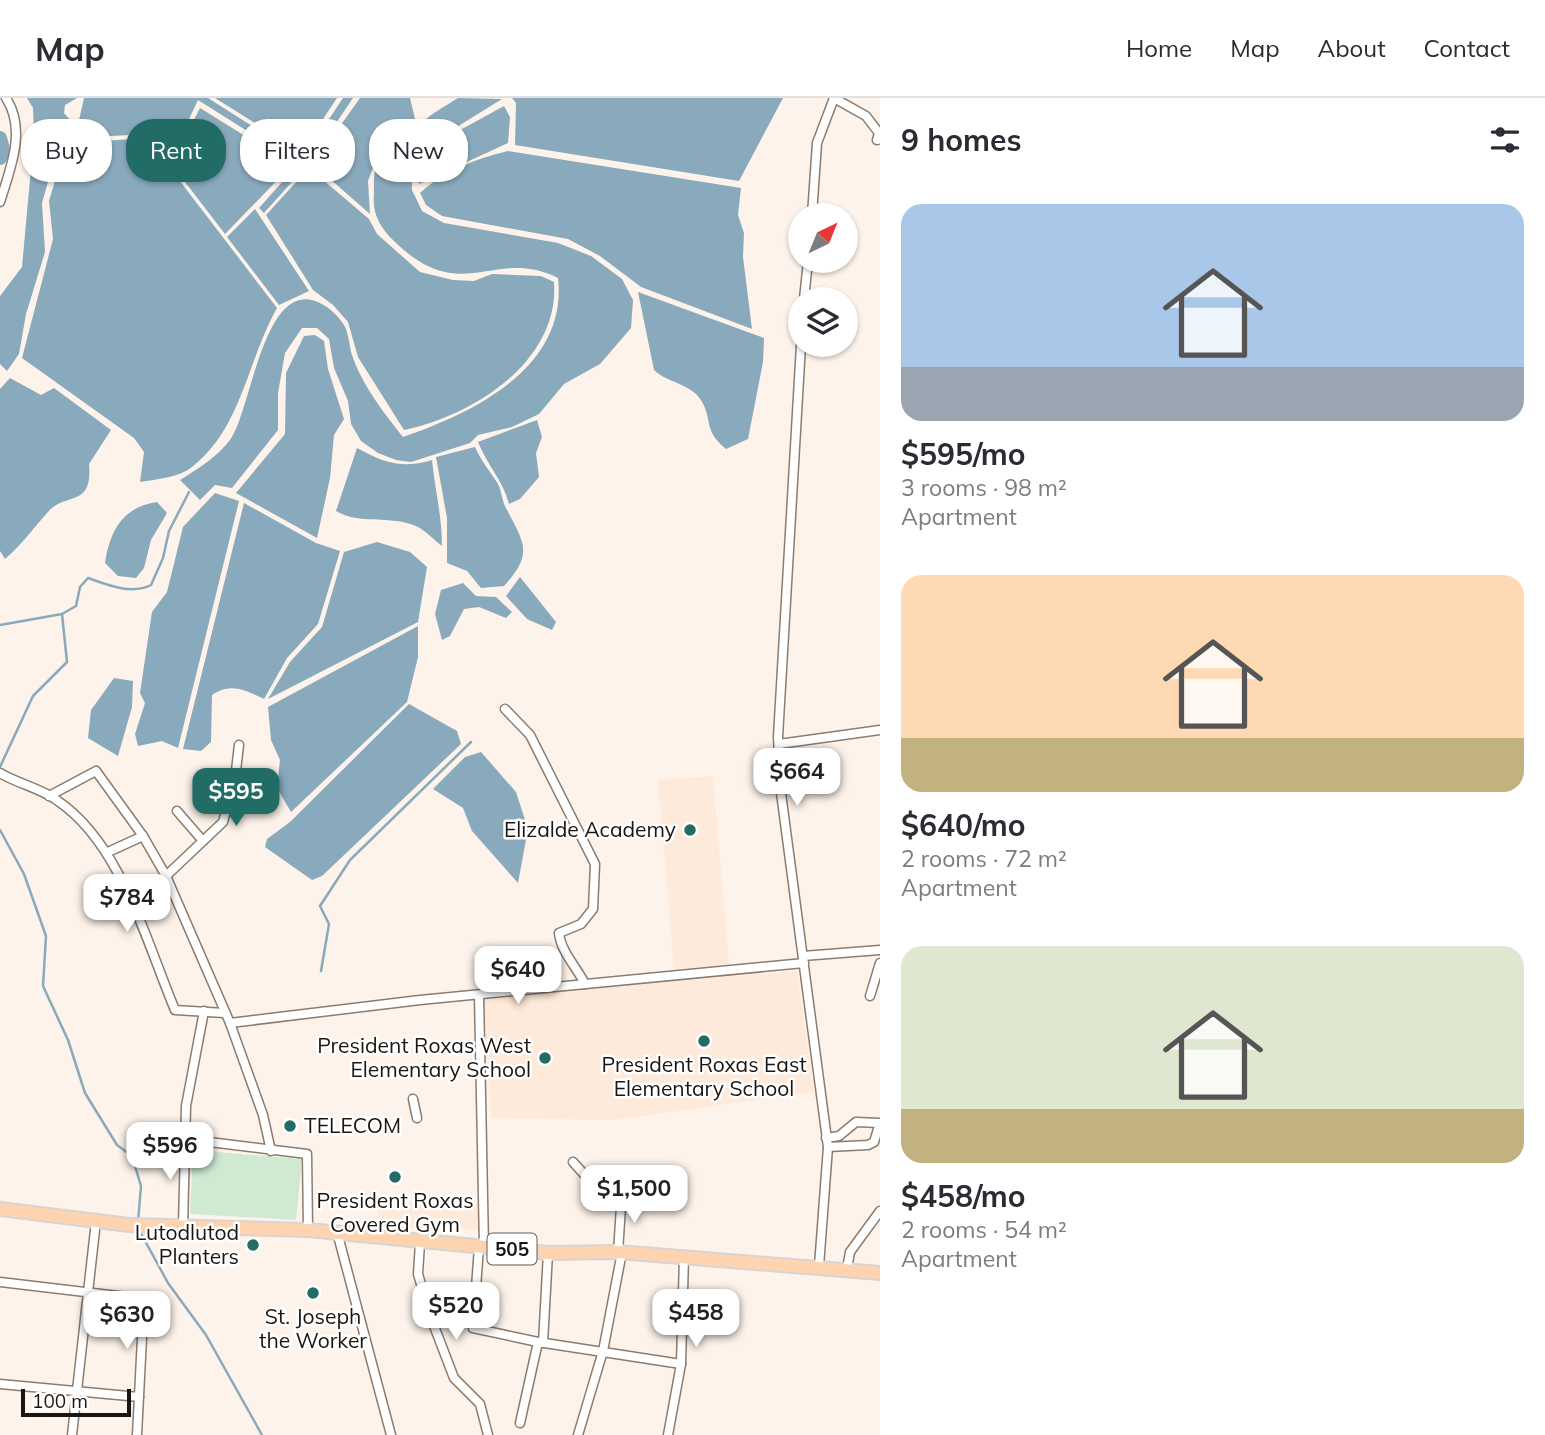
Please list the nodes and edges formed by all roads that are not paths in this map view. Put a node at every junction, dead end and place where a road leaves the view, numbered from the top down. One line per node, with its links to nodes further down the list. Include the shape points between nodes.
1 (6, 98): 4 (street, via 16,121 16,138)
2 (834, 98): 3 (street, via 866,116 879,133); 5 (street, via 817,144)
3 (877, 139)
4 (0, 202)
5 (813, 203)
6 (800, 357): 9 (street)
7 (505, 709): 21 (street, via 530,735 595,864 593,909 581,924 559,933 561,948 574,961)
8 (880, 730): 9 (street)
9 (779, 744): 19 (street, via 781,793)
10 (239, 745): 15 (street, via 223,821)
11 (2, 774): 12 (street)
12 (49, 796): 14 (street, via 96,771); 16 (street, via 90,826)
13 (177, 811): 15 (street)
14 (143, 836): 16 (street); 17 (street)
15 (203, 841): 17 (street)
16 (108, 852): 24 (street, via 175,1010)
17 (166, 876): 25 (street)
18 (880, 950): 19 (street)
19 (804, 959): 21 (street); 31 (street)
20 (880, 963): 23 (street)
21 (585, 984): 22 (street)
22 (479, 995): 26 (street); 41 (street)
23 (870, 996)
24 (204, 1011): 25 (street); 30 (street, via 186,1106)
25 (224, 1013): 26 (street)
26 (230, 1023): 32 (street)
27 (413, 1099): 28 (street)
28 (416, 1118)
29 (880, 1123): 31 (street, via 856,1122); 31 (street, via 874,1142 868,1145)
30 (185, 1139): 32 (street); 37 (street)
31 (827, 1142): 45 (street)
32 (271, 1151): 38 (street, via 307,1154)
33 (573, 1163): 43 (street, via 601,1194 621,1195)
34 (0, 1209): 36 (main road, 505)
35 (880, 1211): 46 (street, via 850,1252)
36 (96, 1221): 37 (main road, 505); 49 (street)
37 (183, 1226): 38 (main road, 505)
38 (308, 1230): 39 (main road, 505)
39 (337, 1232): 40 (main road, 505); 60 (street)
40 (420, 1243): 41 (main road, 505); 61 (street, via 418,1275 431,1318 454,1378 480,1404)
41 (482, 1247): 42 (main road, 505); 50 (street, via 473,1328)
42 (548, 1252): 43 (main road, 505); 50 (street)
43 (620, 1252): 44 (main road, 505); 51 (street)
44 (684, 1257): 45 (main road, 505); 52 (street)
45 (819, 1266): 46 (main road, 505)
46 (848, 1269): 47 (main road, 505)
47 (880, 1273)
48 (0, 1282): 49 (street)
49 (89, 1290): 54 (street); 55 (street, via 144,1299)
50 (541, 1343): 51 (street); 56 (street)
51 (603, 1351): 52 (street); 62 (street)
52 (681, 1364): 57 (street)
53 (0, 1384): 54 (street)
54 (76, 1392): 55 (street); 58 (street)
55 (139, 1397): 59 (street)
56 (520, 1423)
57 (670, 1434)
58 (72, 1435)
59 (137, 1435)
60 (391, 1435)
61 (488, 1435)
62 (578, 1435)

